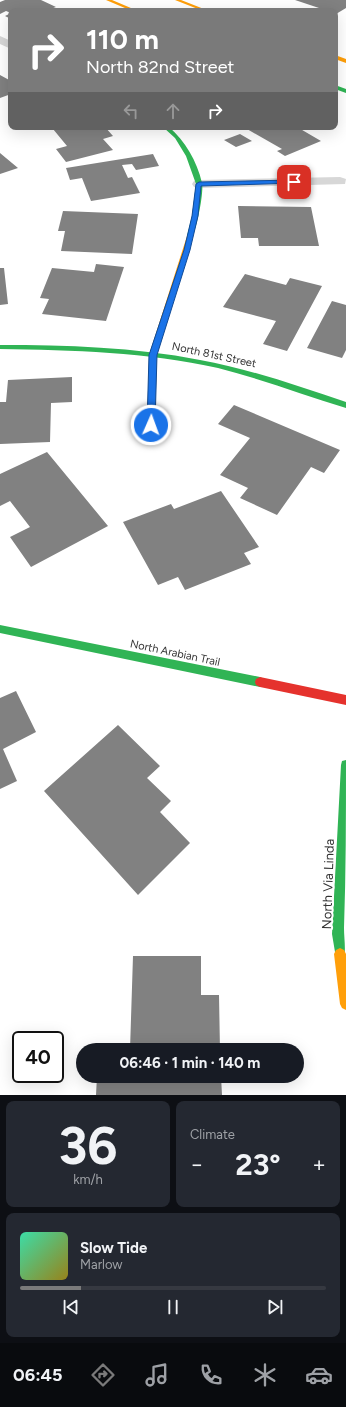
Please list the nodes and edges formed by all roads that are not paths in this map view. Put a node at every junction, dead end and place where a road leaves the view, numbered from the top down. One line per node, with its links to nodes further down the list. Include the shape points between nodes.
1 (108, 0): 3 (street)
2 (177, 0): 4 (street)
3 (128, 8)
4 (199, 8)
5 (169, 130): 7 (street, via 189,156)
6 (340, 181): 7 (street)
7 (199, 184): 9 (street, via 187,250)
8 (0, 347): 9 (street, North 81st Street, via 58,347)
9 (153, 355): 10 (street, North 81st Street, via 271,380); 11 (street)
10 (346, 405)
11 (151, 425)
12 (0, 629): 13 (street, North Arabian Trail)
13 (346, 700)
14 (346, 765): 15 (street, North Via Linda, via 338,934)
15 (346, 1004)

